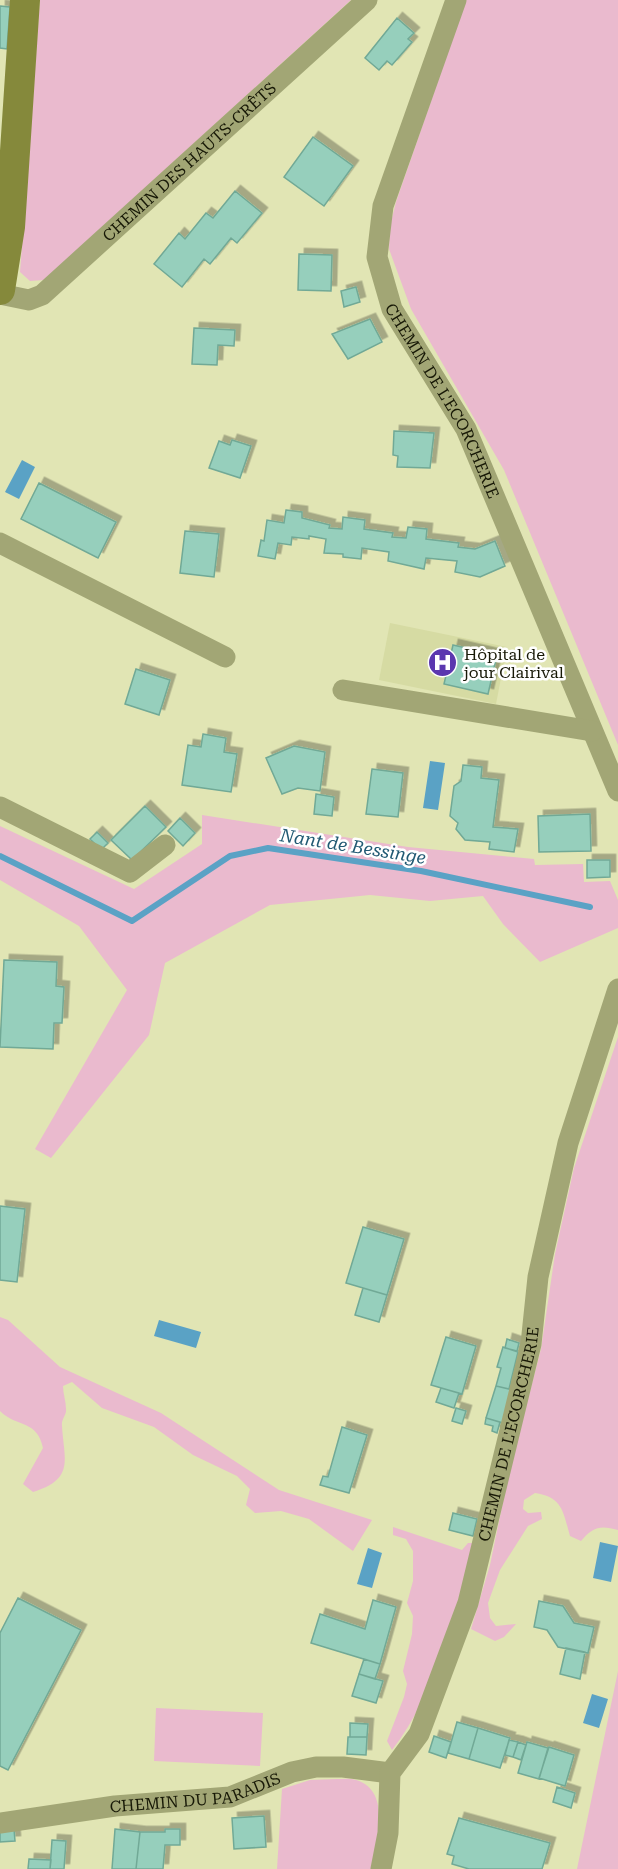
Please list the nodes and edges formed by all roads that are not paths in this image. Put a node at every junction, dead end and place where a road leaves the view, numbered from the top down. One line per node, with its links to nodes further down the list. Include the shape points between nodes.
1 (25, 0): 4 (main road, via 10,217)
2 (367, 0): 4 (street, CHEMIN DES HAUTS-CRÊTS, via 42,296 29,300)
3 (456, 0): 8 (street, CHEMIN DE L'ECORCHERIE, via 383,206 377,257 392,309 444,390 488,476)
4 (0, 292)
5 (0, 543): 6 (street)
6 (225, 657)
7 (343, 690): 8 (street)
8 (591, 731): 9 (street, CHEMIN DE L'ECORCHERIE)
9 (618, 791)
10 (0, 807): 11 (street, via 130,872)
11 (165, 845)
12 (618, 989): 13 (street, CHEMIN DE L'ECORCHERIE, via 554,1198 538,1277 531,1344 468,1603 419,1734)
13 (390, 1773): 14 (street, CHEMIN DU PARADIS, via 316,1767 292,1772 230,1797 115,1806); 15 (street, via 388,1833)
14 (0, 1823)
15 (381, 1869)

